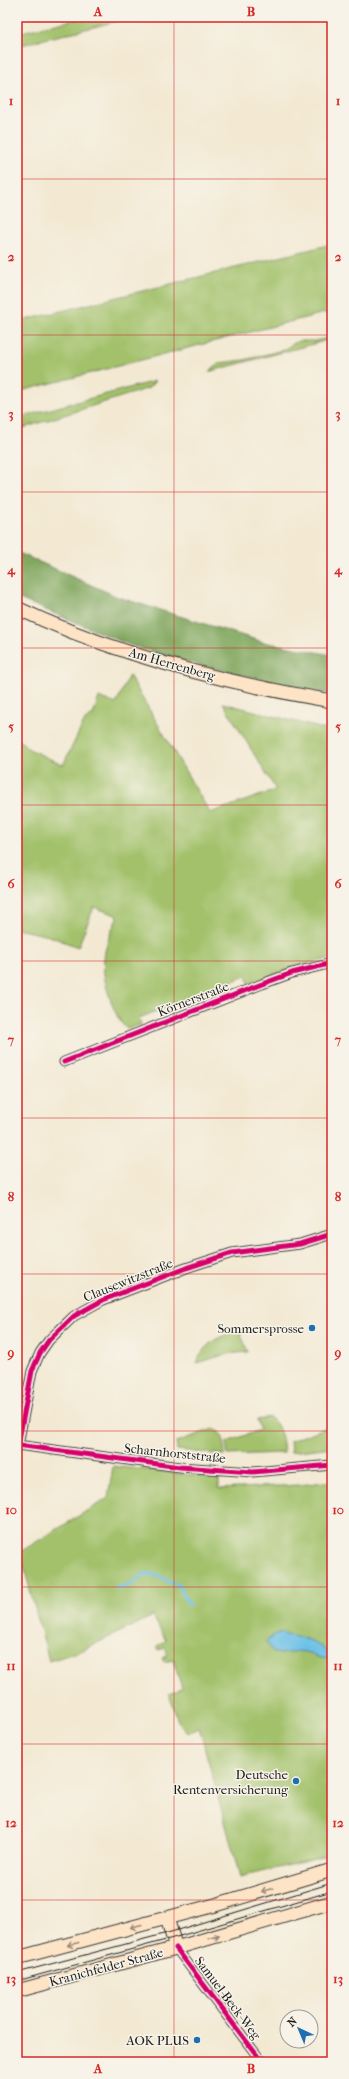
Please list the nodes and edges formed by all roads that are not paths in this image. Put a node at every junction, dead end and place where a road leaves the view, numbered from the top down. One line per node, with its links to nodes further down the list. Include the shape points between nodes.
1 (17, 608): 2 (main road, Am Herrenberg, via 127,652 207,675)
2 (332, 701)
3 (332, 963): 4 (street, Körnerstraße, via 262,984)
4 (64, 1062)
5 (332, 1234): 6 (street, Clausewitzstraße, via 300,1244 232,1253 103,1300 74,1316 49,1340 32,1371)
6 (17, 1445): 7 (street, Scharnhorststraße, via 180,1467 246,1471)
7 (332, 1465)
8 (332, 1870): 10 (main road, one-way to 10)
9 (332, 1902): 11 (main road, Kranichfelder Straße, one-way to 9)
10 (167, 1918): 11 (main road, Samuel-Beck-Weg); 12 (main road, one-way to 12)
11 (176, 1948): 13 (main road, Kranichfelder Straße); 14 (street, Samuel-Beck-Weg)
12 (17, 1958)
13 (17, 1991)
14 (262, 2062)

